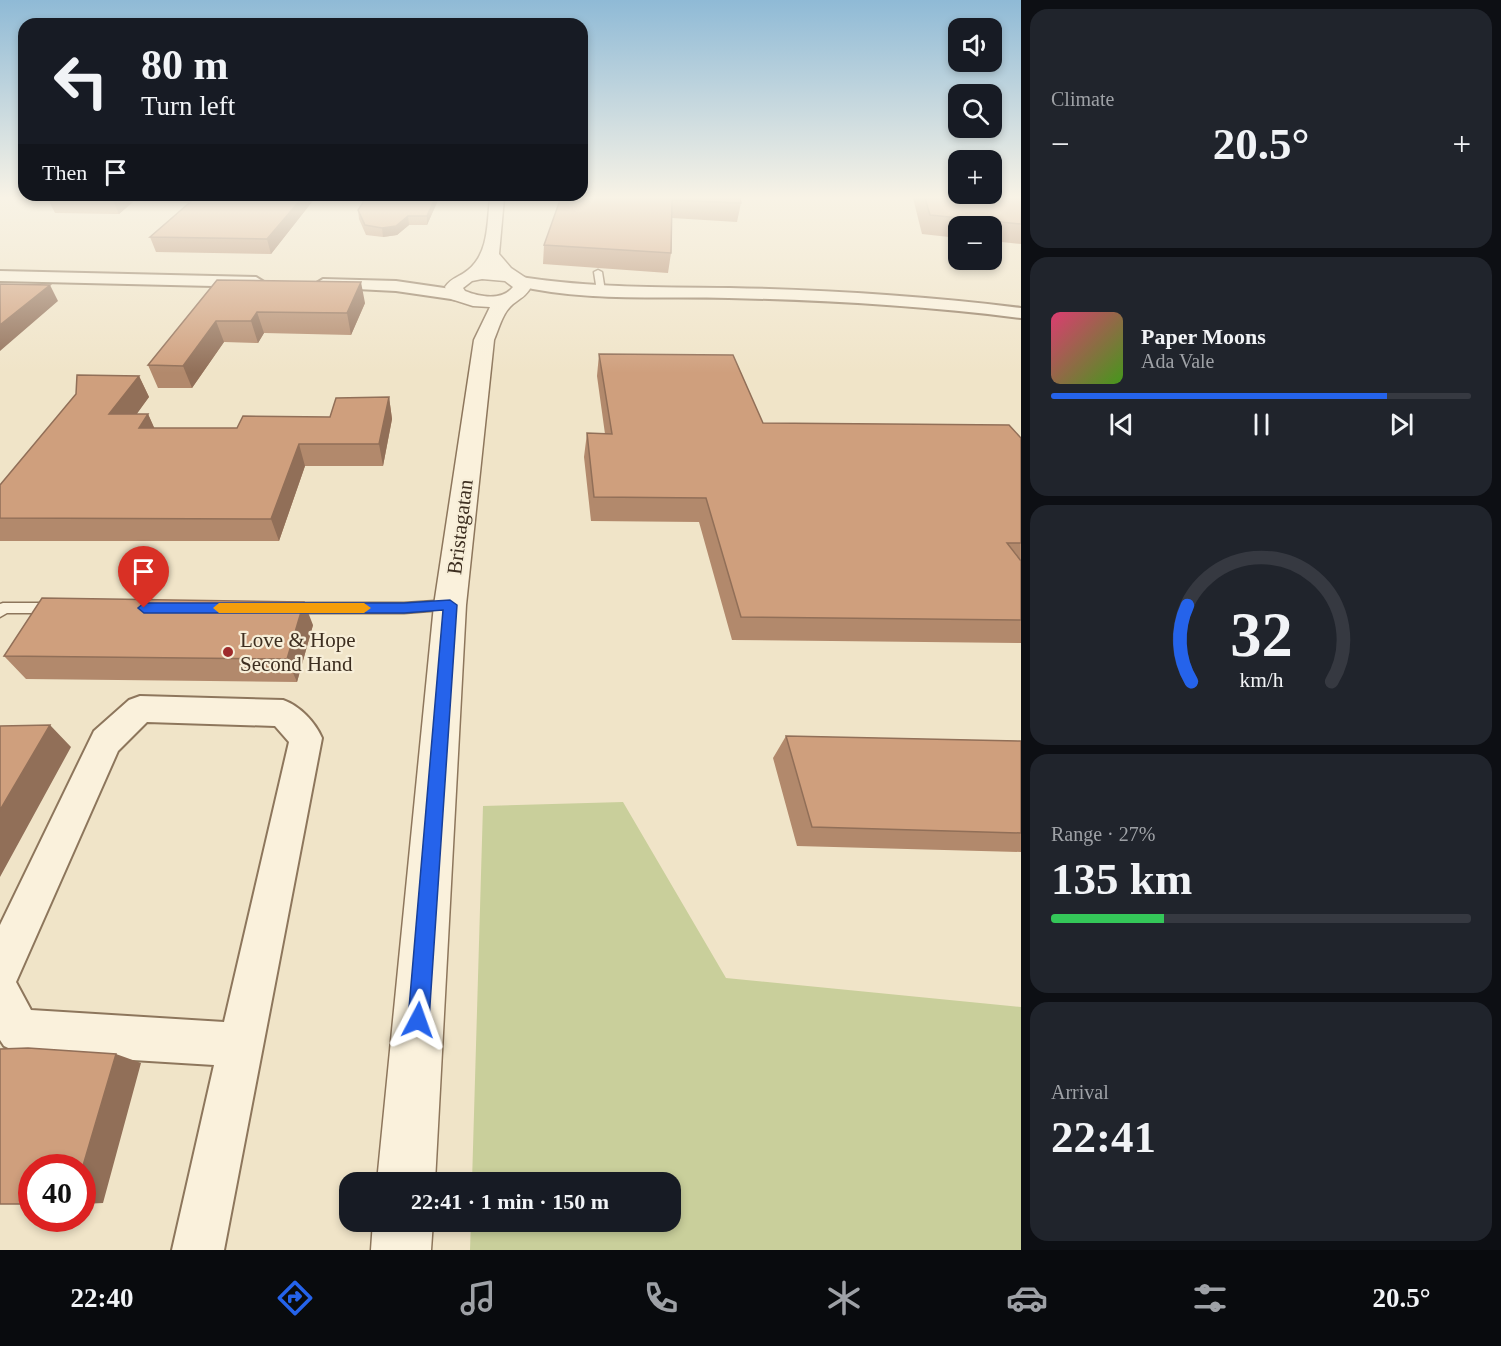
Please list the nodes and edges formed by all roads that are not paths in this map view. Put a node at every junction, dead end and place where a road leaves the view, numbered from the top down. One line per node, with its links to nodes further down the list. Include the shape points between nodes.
1 (489, 256): 7 (street)
2 (493, 256): 8 (street)
3 (598, 272): 9 (lane)
4 (0, 276): 5 (street)
5 (272, 282)
6 (306, 283): 7 (street)
7 (464, 287): 8 (street, via 484,302); 8 (street, via 494,274); 11 (street, Bristagatan)
8 (514, 289): 9 (street); 11 (street, Bristagatan, via 498,308)
9 (601, 291): 10 (street, via 842,297)
10 (1021, 313)
11 (484, 340): 12 (street, Bristagatan)
12 (450, 605): 14 (lane); 19 (street, Bristagatan)
13 (74, 608): 15 (lane, via 3,608)
14 (274, 608)
15 (0, 612)
16 (0, 970): 18 (street, via 106,741 140,709 283,713 306,738)
17 (0, 995): 18 (street, via 19,1031)
18 (241, 1045): 21 (street)
19 (407, 1172)
20 (402, 1232): 22 (street)
21 (198, 1250)
22 (401, 1250)

